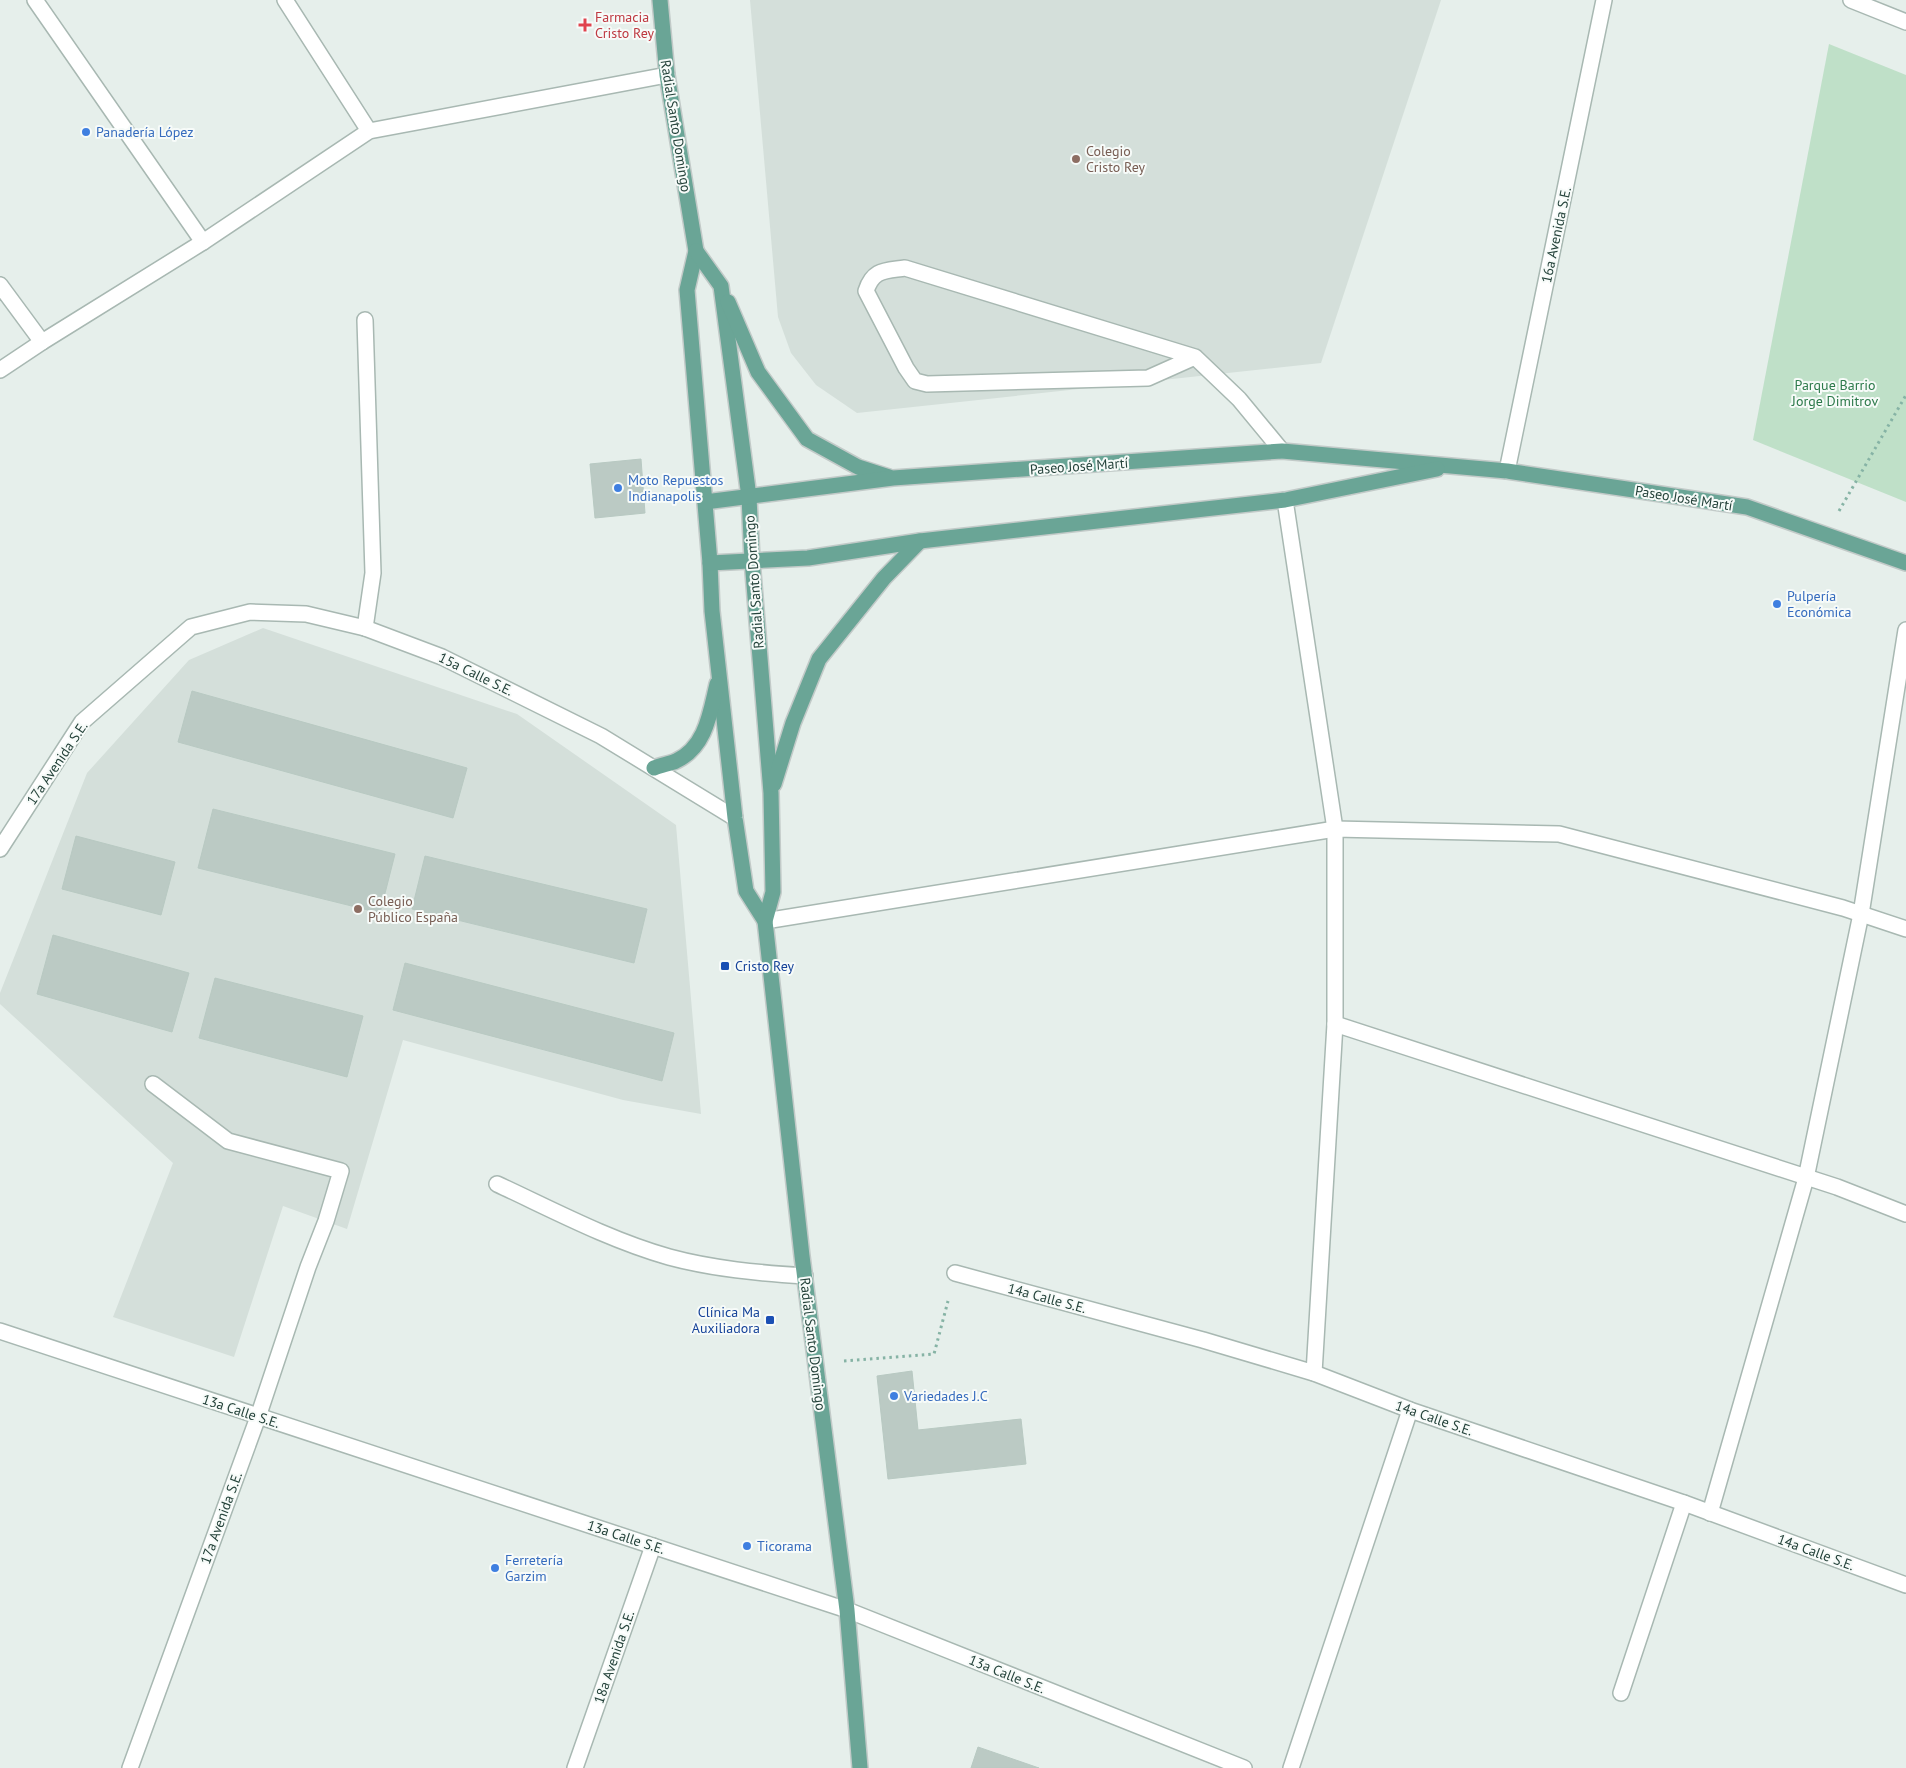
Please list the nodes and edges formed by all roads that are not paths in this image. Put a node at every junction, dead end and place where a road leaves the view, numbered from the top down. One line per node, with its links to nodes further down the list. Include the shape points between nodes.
1 (36, 0): 9 (street)
2 (285, 0): 8 (street)
3 (660, 0): 7 (main road, Radial Santo Domingo)
4 (1604, 0): 19 (street, 16a Avenida S.E.)
5 (1850, 0): 6 (street)
6 (1906, 22)
7 (667, 75): 8 (street); 10 (main road, Radial Santo Domingo)
8 (369, 131): 9 (street)
9 (203, 242): 14 (street)
10 (696, 251): 12 (main road, Radial Santo Domingo); 23 (main road, Radial Santo Domingo, via 687,290)
11 (0, 286): 14 (street)
12 (721, 286): 20 (main road, via 758,372 807,439 858,467); 21 (main road, Radial Santo Domingo)
13 (365, 320): 29 (street, via 373,573)
14 (42, 342): 16 (street)
15 (1195, 357): 15 (street, via 905,268 878,272 869,281 866,292 906,368 915,381 927,384 1148,378); 17 (street, via 1239,400)
16 (0, 370)
17 (1282, 451): 18 (main road, Paseo José Martí); 20 (main road, Paseo José Martí)
18 (1454, 465): 19 (main road, Paseo José Martí); 22 (main road, Paseo José Martí)
19 (1507, 471): 26 (main road, Paseo José Martí, via 1747,507)
20 (893, 478): 21 (main road, Paseo José Martí)
21 (748, 496): 23 (main road, Paseo José Martí); 25 (main road, Radial Santo Domingo)
22 (1285, 500): 24 (main road, Paseo José Martí); 35 (street)
23 (705, 502): 27 (main road, Radial Santo Domingo)
24 (920, 541): 25 (main road, Paseo José Martí, via 808,558); 33 (main road, via 884,578 819,659 793,723)
25 (752, 560): 27 (main road, Paseo José Martí); 33 (main road, Radial Santo Domingo)
26 (1906, 563)
27 (710, 564): 31 (main road, Radial Santo Domingo)
28 (192, 627): 29 (street, 15a Calle S.E., via 250,612 306,614); 36 (street, 17a Avenida S.E., via 82,722)
29 (364, 628): 32 (street, 15a Calle S.E., via 442,657 601,736)
30 (1906, 630): 37 (street)
31 (719, 673): 32 (main road, via 706,727 694,749 677,760); 34 (main road, Radial Santo Domingo)
32 (654, 768): 34 (street, 15a Calle S.E.)
33 (771, 793): 38 (main road, Radial Santo Domingo, via 773,892)
34 (736, 818): 38 (main road, Radial Santo Domingo, via 746,891)
35 (1335, 829): 37 (street, via 1559,834); 38 (street); 40 (street)
36 (0, 849)
37 (1860, 914): 39 (street); 42 (street)
38 (765, 921): 46 (main road, Radial Santo Domingo)
39 (1906, 929)
40 (1336, 1024): 42 (street); 48 (street)
41 (153, 1084): 50 (street, 17a Avenida S.E., via 228,1140 341,1171)
42 (1806, 1178): 44 (street); 52 (street)
43 (497, 1184): 46 (street, via 611,1237 670,1257 745,1271)
44 (1906, 1214)
45 (955, 1273): 48 (street, 14a Calle S.E.)
46 (805, 1276): 55 (main road, Radial Santo Domingo)
47 (0, 1331): 50 (street, 13a Calle S.E.)
48 (1314, 1373): 49 (street, 14a Calle S.E.)
49 (1410, 1410): 51 (street, 14a Calle S.E.); 61 (street)
50 (258, 1417): 53 (street, 13a Calle S.E.); 57 (street, 17a Avenida S.E.)
51 (1684, 1504): 52 (street, 14a Calle S.E.); 56 (street)
52 (1710, 1513): 54 (street, 14a Calle S.E.)
53 (653, 1546): 55 (street, 13a Calle S.E.); 58 (street, 18a Avenida S.E.)
54 (1906, 1585)
55 (847, 1610): 59 (main road, Radial Santo Domingo); 60 (street, 13a Calle S.E.)
56 (1621, 1693)
57 (130, 1768)
58 (575, 1768)
59 (860, 1768)
60 (1244, 1768)
61 (1291, 1768)

